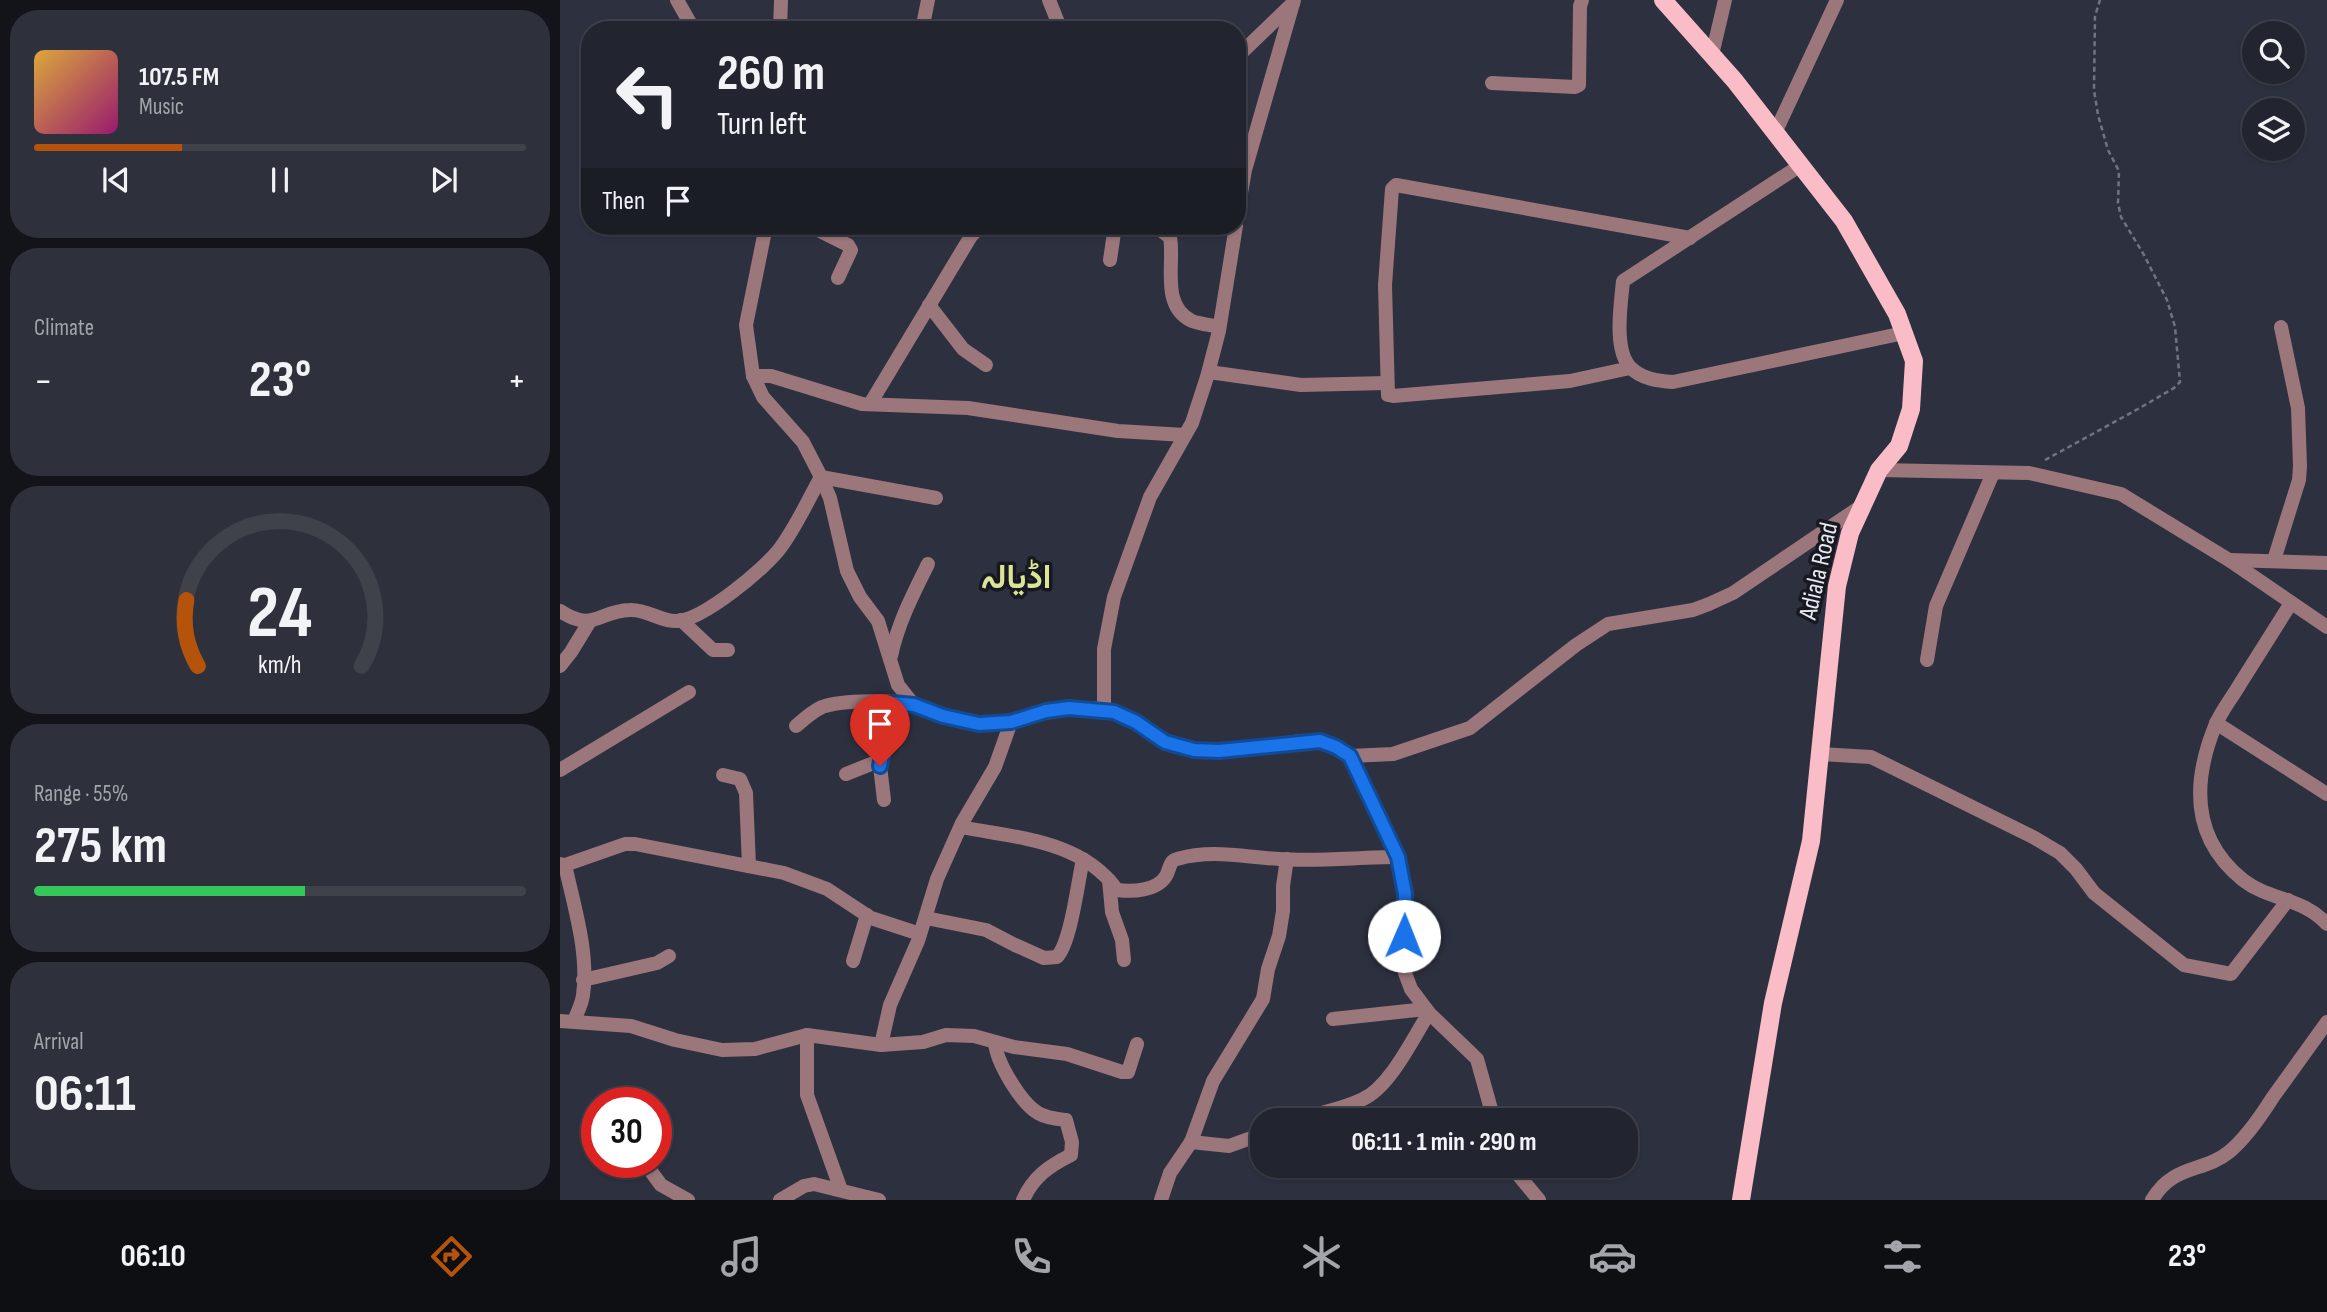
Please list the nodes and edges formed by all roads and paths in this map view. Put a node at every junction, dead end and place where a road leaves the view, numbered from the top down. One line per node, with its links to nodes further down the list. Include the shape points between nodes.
1 (677, 0): 11 (street)
2 (782, 0): 12 (street)
3 (928, 0): 13 (street)
4 (1049, 0): 14 (street)
5 (1582, 0): 17 (street, via 1579,85)
6 (1662, 0): 16 (main road, Adiala Road)
7 (1725, 0): 16 (street)
8 (1837, 0): 18 (street)
9 (2100, 0): 43 (path, via 2095,16 2098,116 2119,171 2121,217 2156,278 2175,327 2180,382)
10 (1294, 1): 15 (street); 20 (street)
11 (689, 21)
12 (781, 21)
13 (924, 21)
14 (1057, 21)
15 (1246, 48)
16 (1712, 55): 18 (main road, Adiala Road)
17 (1492, 83)
18 (1775, 133): 19 (main road, Adiala Road)
19 (1801, 165): 27 (street); 33 (main road, Adiala Road, via 1844,221 1897,314)
20 (1246, 167)
21 (764, 235): 37 (street, via 746,325)
22 (828, 235): 29 (street, via 851,250)
23 (965, 235): 30 (street)
24 (1114, 235): 28 (street)
25 (1167, 235): 31 (street, via 1170,282 1179,310 1193,321)
26 (1234, 235): 31 (street)
27 (1690, 238): 35 (street, via 1623,281 1622,350); 38 (street, via 1396,185 1392,189 1385,285)
28 (1110, 260)
29 (838, 278)
30 (929, 305): 34 (street, via 963,349); 39 (street)
31 (1219, 327): 36 (street)
32 (2281, 327): 48 (street, via 2298,408 2300,466)
33 (1903, 333): 35 (street, via 1672,382 1651,380); 41 (main road, Adiala Road, via 1914,361 1910,409 1899,446)
34 (986, 365)
35 (1630, 368): 38 (street, via 1570,381 1393,396 1388,395)
36 (1209, 372): 38 (street, via 1301,385); 40 (street)
37 (753, 376): 39 (street, via 771,376); 44 (street, via 763,397 803,442)
38 (1387, 383)
39 (870, 404): 40 (street, via 968,408 1118,431)
40 (1185, 435): 63 (street, via 1150,497 1114,597 1104,649)
41 (1879, 470): 42 (street); 46 (main road, Adiala Road)
42 (1993, 472): 43 (street); 57 (street, via 1936,606)
43 (2029, 473): 47 (street, via 2121,494)
44 (821, 477): 45 (street); 53 (street, via 779,550 735,590); 58 (street, via 848,570 878,621)
45 (936, 498)
46 (1863, 505): 67 (main road, Adiala Road, via 1850,533 1837,586); 68 (street, via 1709,604 1608,624 1470,728 1393,754)
47 (2229, 560): 48 (street); 51 (street)
48 (2274, 560): 49 (street)
49 (2327, 563)
50 (928, 564): 58 (street, via 895,636)
51 (2291, 603): 55 (street); 65 (street)
52 (560, 611): 54 (street)
53 (681, 620): 54 (street, via 634,609 611,611); 56 (street, via 713,650)
54 (590, 621): 59 (street)
55 (2327, 627)
56 (728, 650)
57 (1927, 660)
58 (890, 662): 62 (street, via 898,685)
59 (560, 666)
60 (689, 692): 70 (street)
61 (892, 703): 62 (street); 66 (street, via 835,704 820,708); 69 (street)
62 (914, 705): 64 (street, via 962,722)
63 (1104, 711): 64 (street, via 1069,708); 68 (street, via 1136,722 1165,742 1194,750 1320,741)
64 (1011, 722): 75 (street, via 995,767)
65 (2216, 723): 73 (street); 82 (street, via 2203,765 2201,792 2211,842 2217,855 2244,881)
66 (796, 726)
67 (1820, 754): 82 (street, via 1871,757 2033,837 2060,853 2094,893 2184,965 2231,974); 112 (main road, Adiala Road, via 1811,841 1773,1003)
68 (1350, 756): 76 (street)
69 (881, 760): 71 (street); 74 (street)
70 (560, 770)
71 (846, 774)
72 (723, 775): 80 (street, via 740,779 746,793)
73 (2327, 794)
74 (884, 800)
75 (961, 827): 77 (street, via 1062,848); 84 (street)
76 (1398, 857): 78 (street); 91 (street, via 1406,913 1405,973)
77 (1083, 859): 81 (street); 84 (street, via 1069,928 1057,957 1044,958 986,930)
78 (1287, 859): 81 (street, via 1218,853 1176,859 1164,878 1150,888 1130,892 1117,890); 102 (street, via 1279,936 1264,999 1213,1081)
79 (562, 864): 80 (street, via 635,844); 90 (street, via 579,930)
80 (749, 866): 83 (street, via 812,881)
81 (1109, 879): 88 (street)
82 (2288, 900): 85 (street, via 2310,909)
83 (867, 915): 86 (street); 89 (street)
84 (926, 918): 86 (street)
85 (2327, 924)
86 (920, 933): 98 (street, via 890,1005)
87 (669, 957): 90 (street)
88 (1124, 960)
89 (853, 961)
90 (583, 980): 93 (street, via 583,997)
91 (1428, 1011): 92 (street); 99 (street, via 1375,1092); 100 (street, via 1477,1059)
92 (1332, 1019)
93 (567, 1021): 95 (street, via 631,1027 722,1050 755,1049)
94 (2327, 1021): 113 (street, via 2229,1152 2184,1170)
95 (807, 1035): 98 (street); 105 (street, via 807,1095)
96 (995, 1042): 97 (street, via 1066,1054 1122,1072 1128,1072); 98 (street, via 958,1034); 109 (street, via 1003,1067 1023,1100 1038,1113 1066,1120 1072,1142 1071,1155 1046,1168 1028,1187)
97 (1137, 1044)
98 (881, 1045)
99 (1336, 1108)
100 (1491, 1108)
101 (1250, 1138): 102 (street, via 1229,1146)
102 (1191, 1142): 110 (street, via 1170,1173)
103 (656, 1178): 107 (street)
104 (1521, 1178): 111 (street)
105 (841, 1190): 106 (street); 108 (street, via 814,1184)
106 (873, 1199)
107 (688, 1200)
108 (780, 1200)
109 (1023, 1200)
110 (1161, 1200)
111 (1539, 1200)
112 (1741, 1200)
113 (2152, 1200)

